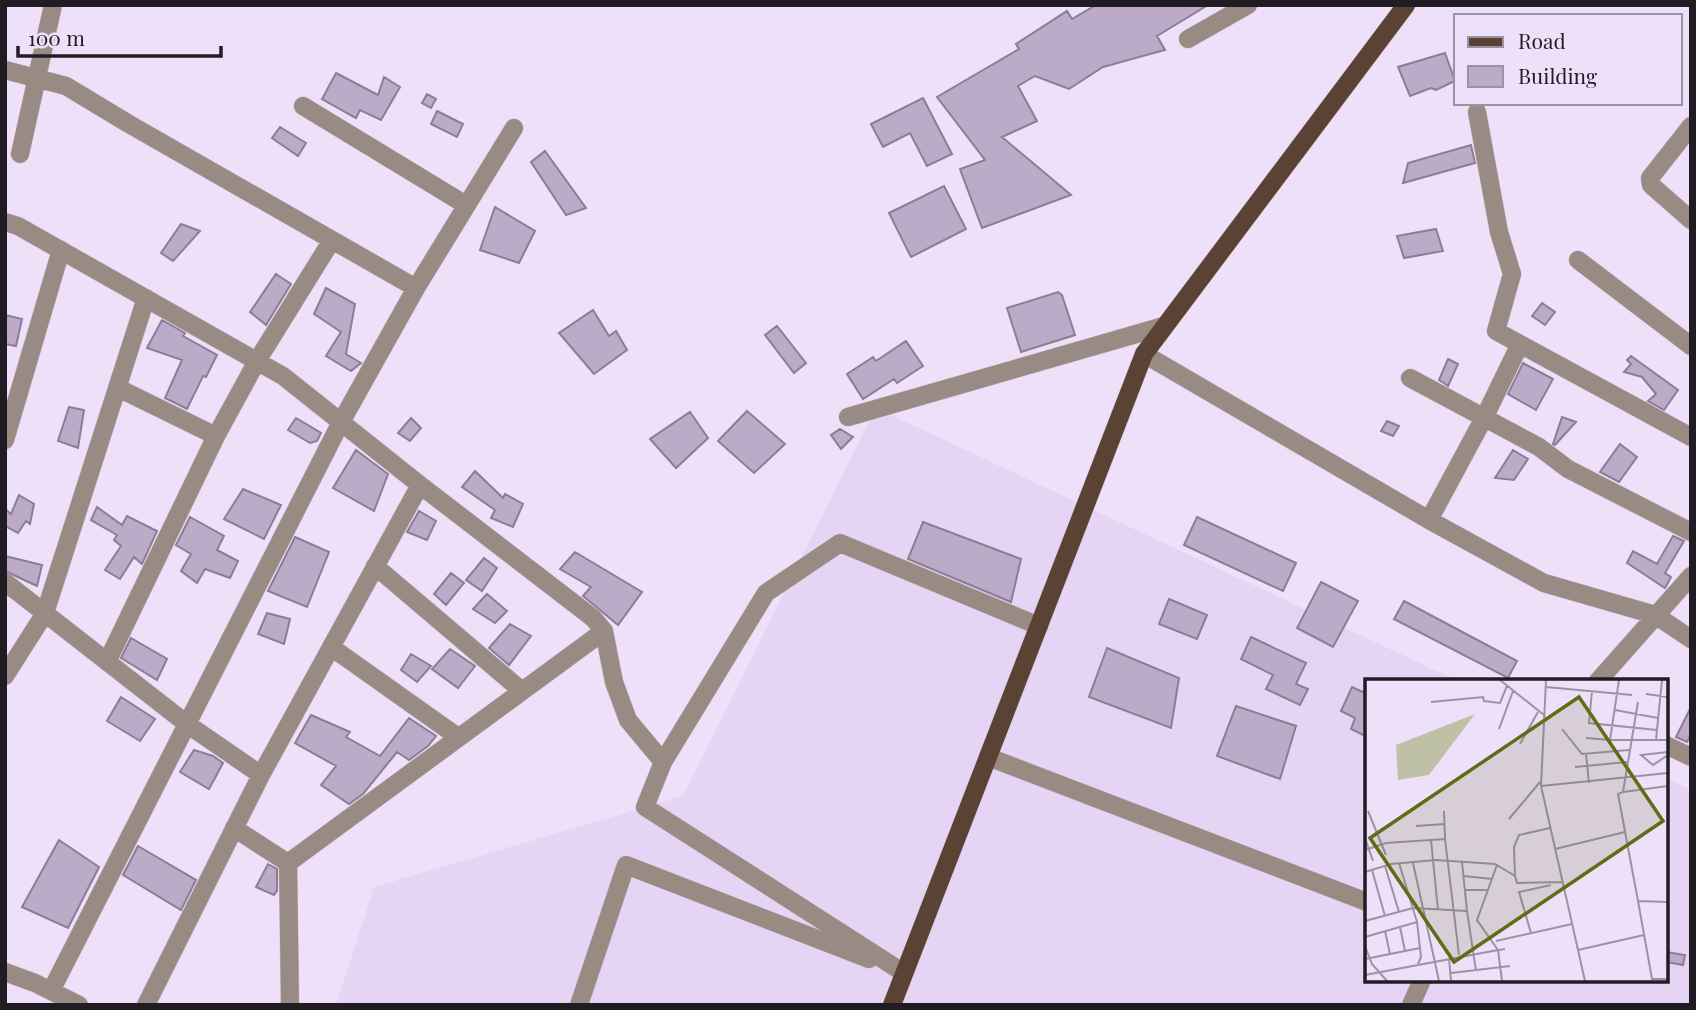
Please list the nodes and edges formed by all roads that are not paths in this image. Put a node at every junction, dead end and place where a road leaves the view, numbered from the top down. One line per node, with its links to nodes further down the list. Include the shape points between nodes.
1 (53, 5): 6 (street)
2 (1248, 5): 4 (street)
3 (1406, 5): 20 (main road)
4 (1188, 38)
5 (5, 70): 6 (street)
6 (37, 78): 11 (street); 15 (street, via 66,86)
7 (303, 107): 12 (street)
8 (1477, 112): 21 (street, via 1499,232 1512,274 1496,331)
9 (1691, 126): 13 (street, via 1650,178 1651,185)
10 (514, 128): 12 (street)
11 (20, 154)
12 (466, 205): 18 (street)
13 (1691, 220)
14 (5, 222): 16 (street)
15 (332, 240): 18 (street); 24 (street)
16 (61, 250): 19 (street); 32 (street)
17 (1578, 260): 22 (street)
18 (416, 288): 29 (street)
19 (146, 298): 24 (street); 26 (street)
20 (1164, 326): 23 (main road); 28 (street)
21 (1520, 344): 27 (street); 31 (street)
22 (1691, 346)
23 (1144, 355): 34 (street); 41 (main road)
24 (257, 361): 29 (street); 30 (street)
25 (1410, 378): 27 (street)
26 (118, 388): 30 (street); 39 (street)
27 (1485, 416): 34 (street); 35 (street, via 1568,469)
28 (848, 417)
29 (341, 422): 33 (street); 49 (street)
30 (216, 436): 45 (street)
31 (1691, 437)
32 (5, 440)
33 (419, 485): 36 (street); 42 (street)
34 (1429, 520): 40 (street, via 1544,583)
35 (1691, 532)
36 (375, 566): 44 (street); 48 (street)
37 (1691, 576): 40 (street)
38 (5, 582): 39 (street)
39 (45, 613): 45 (street); 46 (street)
40 (1655, 615): 43 (street); 47 (street)
41 (1039, 626): 52 (main road); 54 (street, via 840,543 766,593)
42 (604, 631): 48 (street); 54 (street, via 614,682 628,720)
43 (1691, 639)
44 (331, 646): 50 (street); 55 (street)
45 (107, 662): 49 (street)
46 (5, 676)
47 (1600, 679)
48 (522, 691): 50 (street)
49 (187, 724): 55 (street); 62 (street)
50 (458, 737): 57 (street)
51 (1668, 746): 53 (street)
52 (988, 757): 58 (street); 60 (main road)
53 (1691, 757)
54 (663, 762): 60 (street, via 646,807)
55 (261, 775): 56 (street)
56 (234, 828): 57 (street); 64 (street)
57 (288, 863): 65 (street)
58 (1365, 901)
59 (5, 972): 62 (street)
60 (904, 973): 66 (street, via 626,865); 67 (main road)
61 (1421, 982): 68 (street)
62 (51, 991): 63 (street)
63 (79, 1005)
64 (146, 1005)
65 (290, 1005)
66 (579, 1005)
67 (892, 1005)
68 (1411, 1005)

